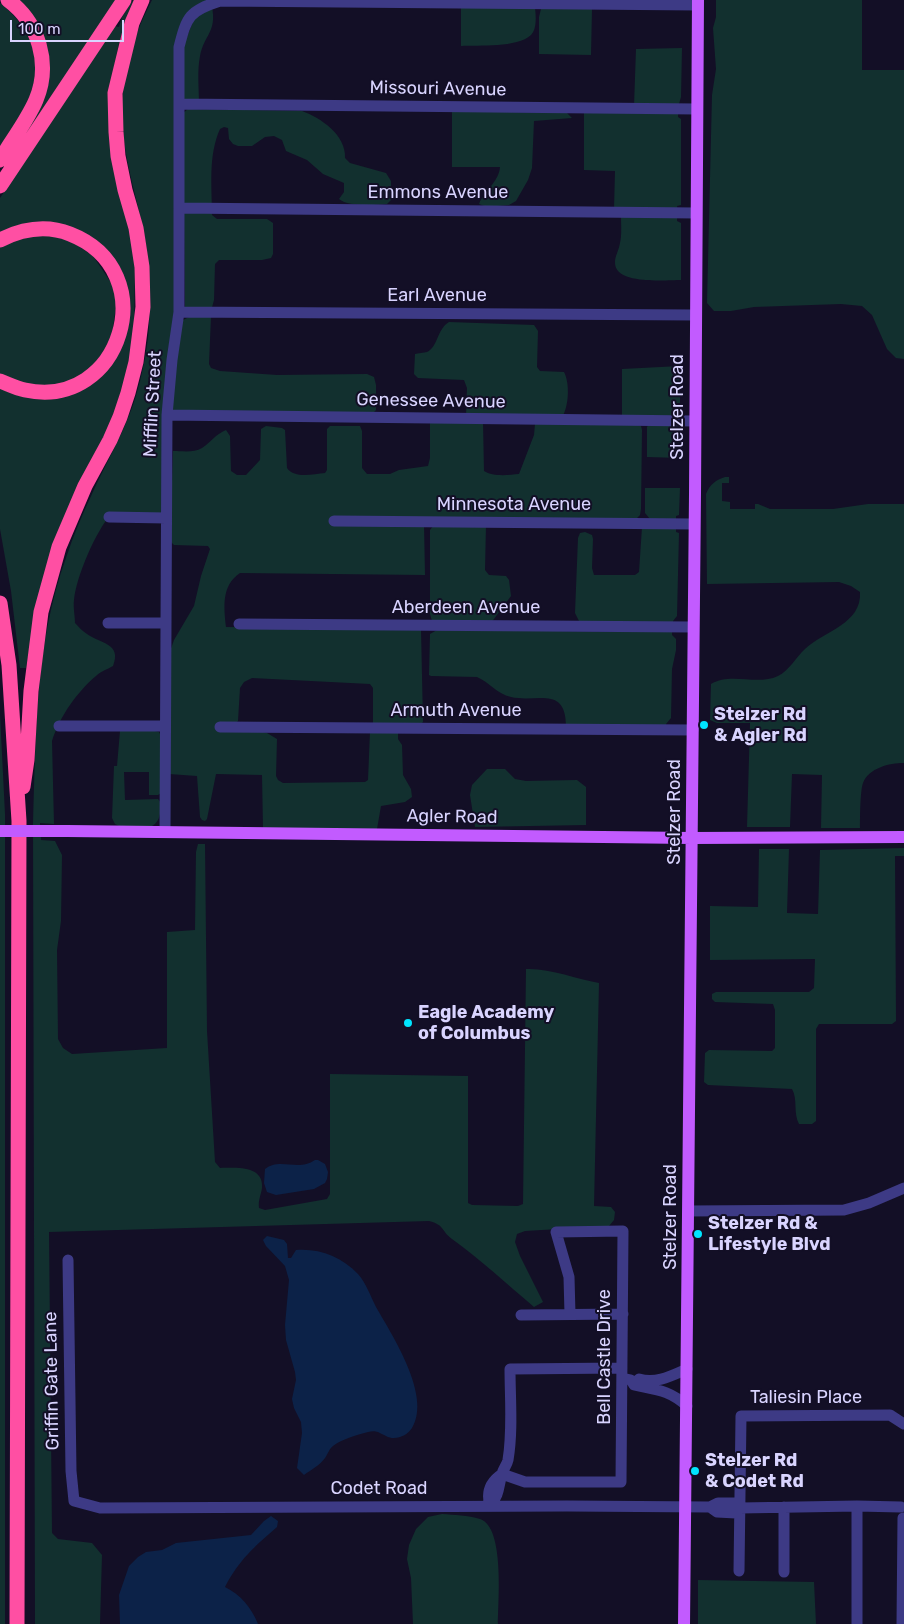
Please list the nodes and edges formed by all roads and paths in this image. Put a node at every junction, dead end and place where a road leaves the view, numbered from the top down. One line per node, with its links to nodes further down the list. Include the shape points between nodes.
1 (8, 0): 8 (highway, via 34,29 43,64 36,100)
2 (124, 0): 9 (highway)
3 (142, 0): 31 (highway, via 132,23 115,93 118,156 142,267 143,307 136,362 120,417 59,547 41,612)
4 (220, 1): 5 (street); 6 (street, Mifflin Street, via 201,7 186,21 179,47)
5 (698, 3): 7 (main road, Stelzer Road)
6 (180, 104): 7 (street, Missouri Avenue); 10 (street, Mifflin Street)
7 (696, 109): 11 (main road, Stelzer Road)
8 (0, 160)
9 (0, 186)
10 (179, 208): 11 (street, Emmons Avenue); 13 (street, Mifflin Street)
11 (696, 213): 14 (main road, Stelzer Road)
12 (0, 240): 15 (highway, via 40,228 78,238 106,260 118,284 123,305 122,325 116,344 106,361 91,376 59,390 36,392)
13 (178, 312): 14 (street, Earl Avenue); 16 (street, Mifflin Street)
14 (696, 315): 17 (main road, Stelzer Road)
15 (0, 381)
16 (168, 415): 17 (street, Genessee Avenue); 19 (street, Mifflin Street)
17 (695, 420): 21 (main road, Stelzer Road)
18 (109, 517): 19 (street)
19 (166, 518): 24 (street, Mifflin Street)
20 (334, 521): 21 (street, Minnesota Avenue)
21 (694, 524): 26 (main road, Stelzer Road)
22 (0, 603): 31 (highway, via 9,665)
23 (108, 623): 24 (street)
24 (166, 624): 28 (street, Mifflin Street)
25 (239, 624): 26 (street, Aberdeen Avenue)
26 (693, 627): 30 (main road, Stelzer Road)
27 (59, 726): 28 (street)
28 (165, 726): 33 (street, Mifflin Street)
29 (220, 727): 30 (street, Armuth Avenue)
30 (693, 730): 35 (main road, Stelzer Road)
31 (19, 821): 56 (highway)
32 (0, 831): 33 (main road, Agler Road, bridge)
33 (165, 832): 35 (main road, Agler Road)
34 (904, 837): 35 (main road, Agler Road)
35 (692, 838): 37 (main road, Stelzer Road)
36 (904, 1188): 37 (street, via 869,1204 844,1210)
37 (688, 1211): 42 (main road, Stelzer Road)
38 (68, 1260): 47 (street, Griffin Gate Lane)
39 (570, 1314): 40 (street); 40 (street, Bell Castle Drive, via 570,1276 556,1232 623,1231); 41 (street)
40 (623, 1314): 43 (street, Bell Castle Drive)
41 (521, 1315)
42 (687, 1369): 43 (street, via 650,1382); 44 (main road, Stelzer Road)
43 (625, 1375): 44 (street, via 634,1385 667,1392); 46 (street, via 510,1369 510,1445 508,1462); 46 (street, Bell Castle Drive, via 622,1482 525,1482)
44 (687, 1406): 50 (main road, Stelzer Road)
45 (904, 1424): 52 (street, Taliesin Place, via 890,1415 741,1416)
46 (502, 1474): 48 (street, via 492,1480 487,1497)
47 (74, 1501): 48 (street, Codet Road, via 100,1508)
48 (490, 1506): 50 (street, Codet Road)
49 (857, 1506): 51 (street); 53 (street); 58 (street)
50 (685, 1507): 52 (street, Codet Road, via 735,1503); 57 (main road, Stelzer Road)
51 (784, 1507): 52 (street); 55 (street)
52 (740, 1508): 54 (street, Taliesin Place)
53 (903, 1511): 59 (street)
54 (740, 1571)
55 (784, 1572)
56 (17, 1624)
57 (684, 1624)
58 (857, 1624)
59 (902, 1624)

